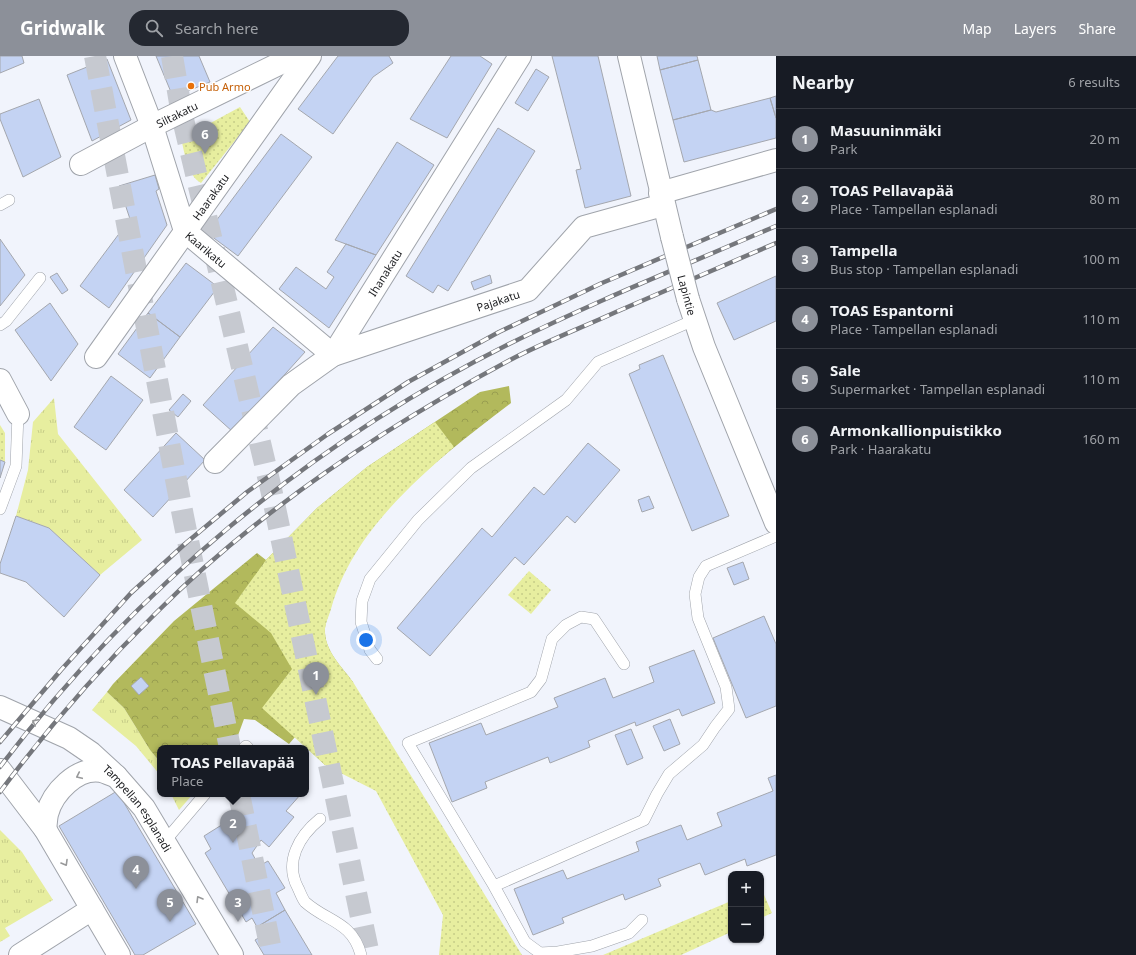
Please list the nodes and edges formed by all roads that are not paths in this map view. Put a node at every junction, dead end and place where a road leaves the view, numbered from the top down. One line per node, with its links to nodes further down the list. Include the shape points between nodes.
1 (125, 56): 6 (street, Kaarikatu)
2 (296, 56): 6 (street, Siltakatu)
3 (310, 56): 10 (street, Haarakatu)
4 (520, 56): 14 (street, Ihanakatu)
5 (629, 56): 9 (street, Lapintie)
6 (152, 126): 8 (street, Siltakatu); 10 (street, Kaarikatu)
7 (776, 160): 9 (street, Pajakatu)
8 (81, 164)
9 (662, 199): 12 (street, Lapintie, bridge); 14 (street, Pajakatu, via 584,227 528,290)
10 (185, 231): 14 (street, Kaarikatu); 15 (street, Haarakatu)
11 (40, 278): 13 (lane)
12 (691, 309): 19 (street, Lapintie); 23 (lane, via 598,362 566,400 471,468 418,520 370,579 362,601 361,622 370,650)
13 (0, 325)
14 (333, 355): 18 (street, Ihanakatu, via 291,385)
15 (96, 357)
16 (0, 380): 17 (street)
17 (18, 414): 20 (lane, via 16,466)
18 (215, 462)
19 (769, 493): 21 (street, Lapintie)
20 (0, 509)
21 (776, 523)
22 (776, 536): 32 (lane, via 706,566 698,577 695,594 698,618 726,687 729,709 703,746 669,774 644,820)
23 (377, 659)
24 (624, 664): 32 (lane, via 594,619 582,617 566,624 552,639 541,679 531,692 408,743)
25 (0, 707): 27 (street, Tampellan esplanadi, one-way to 25, via 69,738)
26 (0, 770): 30 (street)
27 (116, 776): 30 (street, one-way to 30, via 101,771 89,772 64,785 47,813); 31 (street, Tampellan esplanadi, via 144,808)
28 (202, 797): 31 (lane)
29 (320, 820): 38 (lane, via 298,843 292,860 293,880 304,901 349,931)
30 (45, 829): 33 (street, one-way to 33)
31 (165, 841): 37 (street, Tampellan esplanadi, one-way to 31)
32 (494, 886): 34 (lane, via 525,942 540,953 592,946 629,933)
33 (84, 915): 35 (street); 36 (street)
34 (642, 920)
35 (20, 955)
36 (119, 955)
37 (232, 955)
38 (361, 955)

